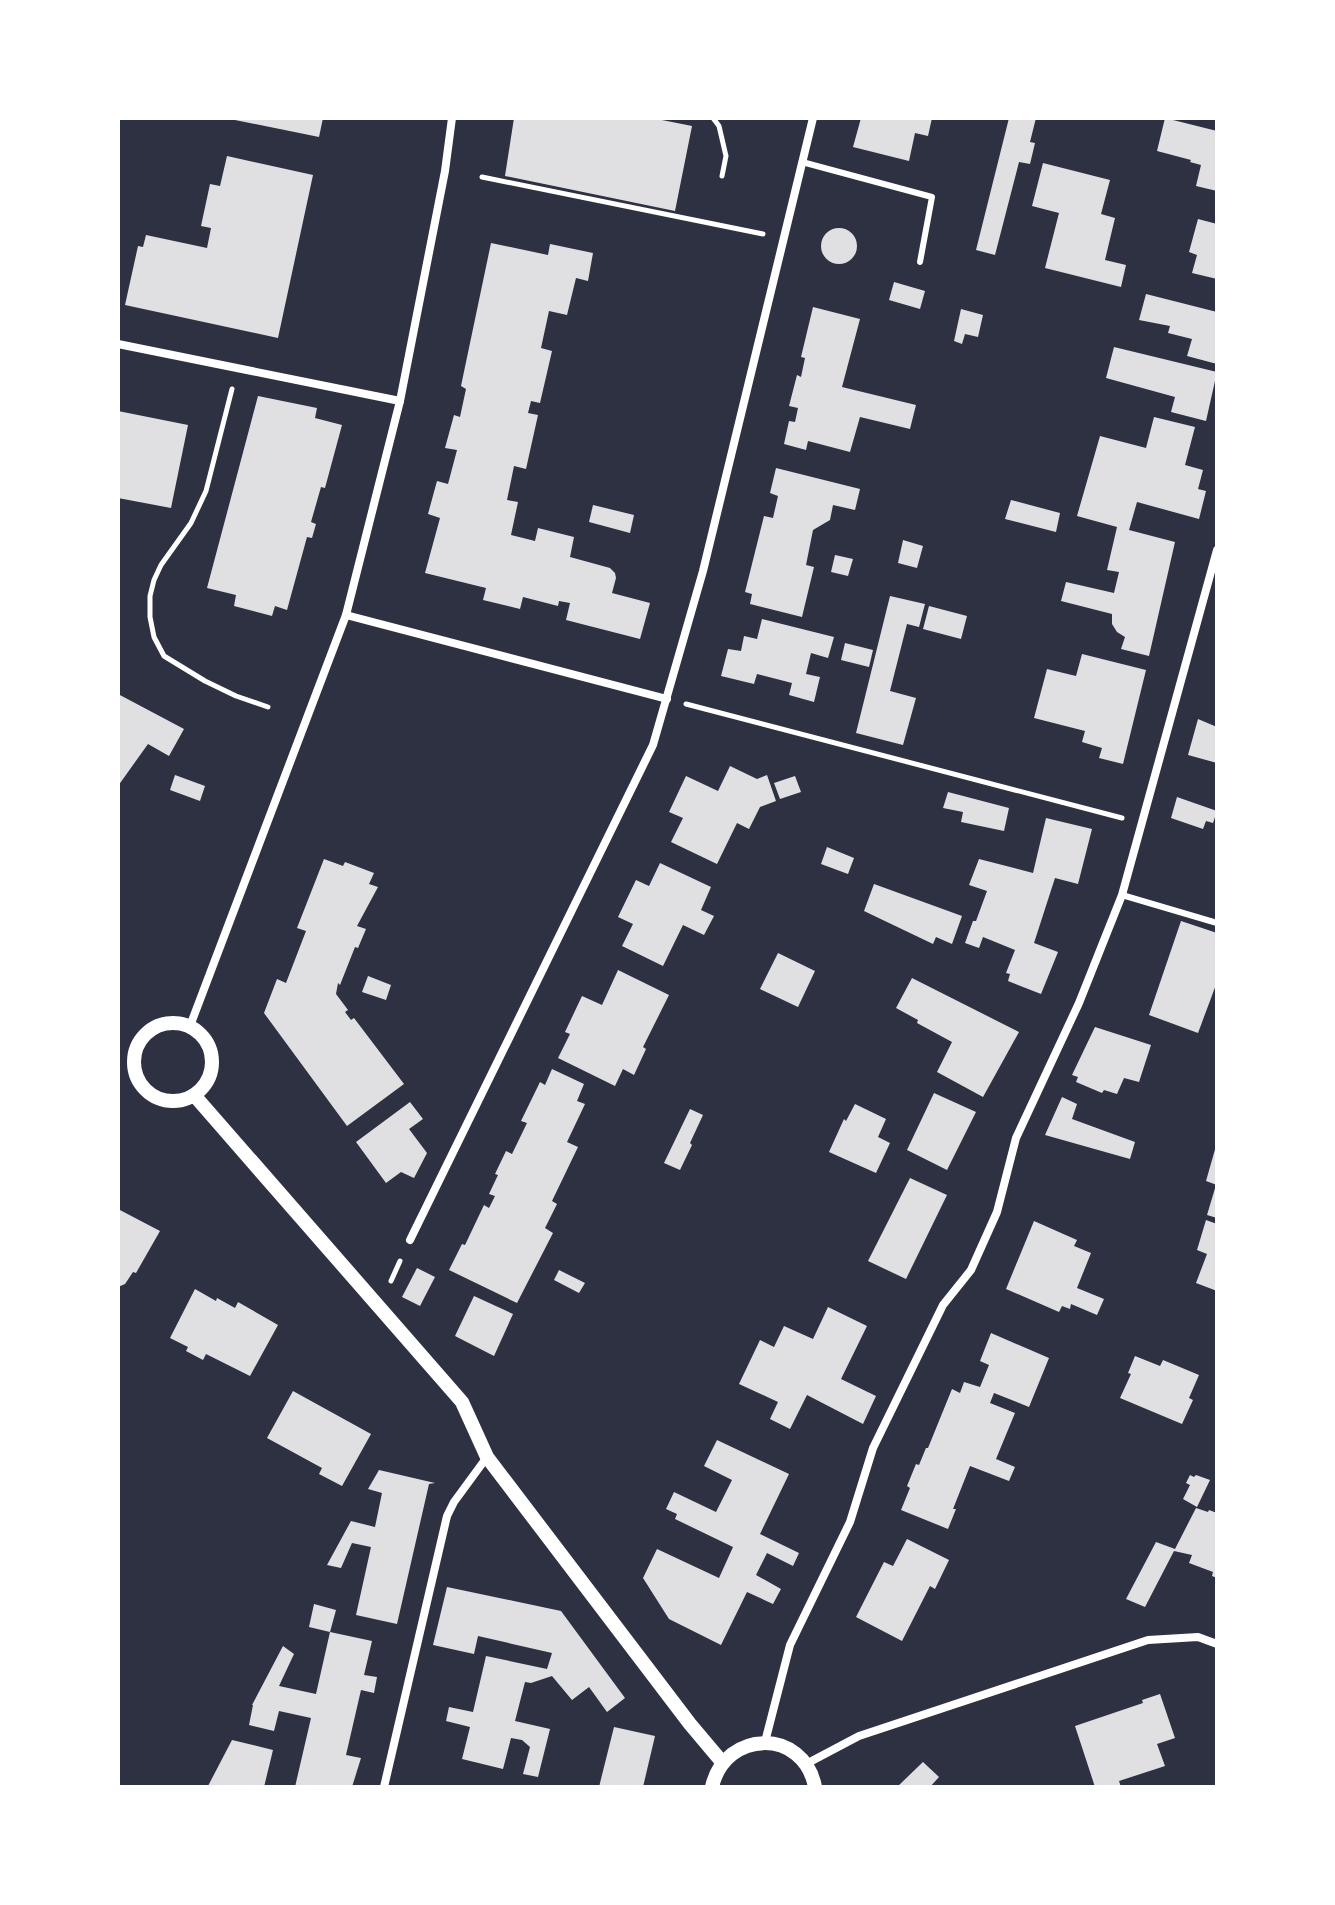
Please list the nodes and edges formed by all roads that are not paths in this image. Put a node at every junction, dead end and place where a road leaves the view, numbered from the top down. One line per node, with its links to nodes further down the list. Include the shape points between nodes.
1 (452, 118): 6 (street)
2 (813, 118): 3 (street)
3 (802, 162): 4 (lane, via 932,197); 9 (street)
4 (920, 262)
5 (118, 344): 6 (street)
6 (400, 401): 8 (street)
7 (1217, 550): 10 (street)
8 (346, 615): 9 (street); 12 (street)
9 (667, 699): 16 (street, via 653,745)
10 (1122, 895): 11 (lane); 19 (street, via 1016,1138 997,1212 971,1270 943,1305 873,1448 850,1522 790,1645)
11 (1217, 923)
12 (190, 1026): 14 (street, via 178,1022 154,1027); 15 (street, via 212,1053 209,1077)
13 (118, 1050): 14 (street)
14 (133, 1055): 15 (street, via 133,1068 145,1091 169,1101)
15 (194, 1095): 17 (street, via 462,1402)
16 (410, 1240)
17 (487, 1457): 20 (street); 22 (street, via 447,1516)
18 (1217, 1644): 21 (street, via 1198,1637 1148,1640 859,1736)
19 (765, 1742): 20 (street, via 749,1744); 21 (street, via 781,1745)
20 (722, 1762): 23 (street)
21 (806, 1764): 24 (street)
22 (384, 1787)
23 (712, 1787)
24 (815, 1787)

